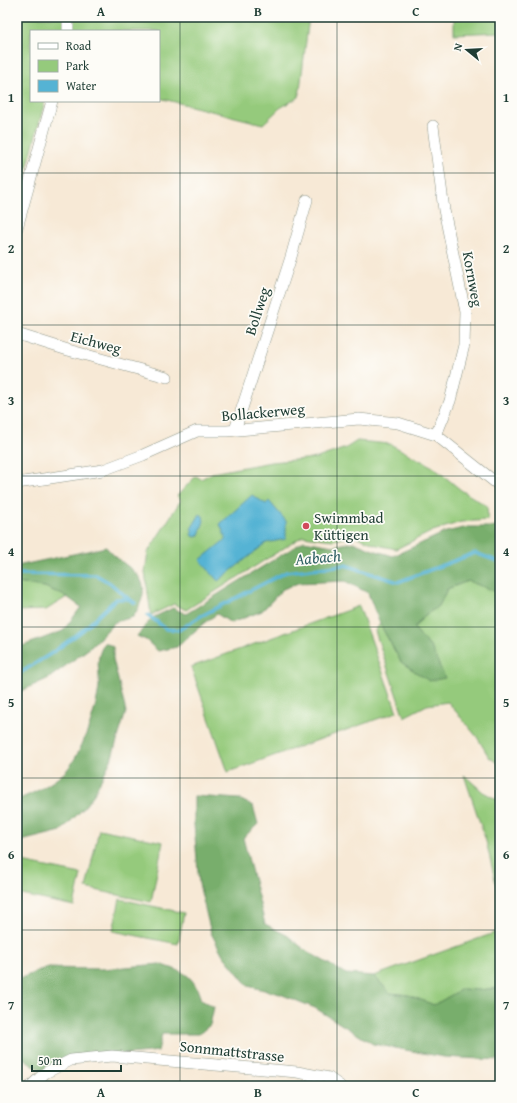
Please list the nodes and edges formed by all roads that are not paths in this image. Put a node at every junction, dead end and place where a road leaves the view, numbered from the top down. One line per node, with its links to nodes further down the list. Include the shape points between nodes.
1 (68, 17): 2 (street)
2 (68, 30)
3 (52, 102): 6 (street)
4 (433, 126): 10 (street, Kornweg, via 444,210 465,312 464,345 450,401)
5 (307, 200): 9 (street, Bollweg)
6 (17, 228)
7 (17, 334): 8 (street, Eichweg)
8 (167, 376)
9 (235, 430): 10 (street, Bollackerweg, via 359,419 398,422); 11 (street, Bollackerweg, via 197,431 103,470)
10 (436, 435): 12 (street, Bollackerweg)
11 (17, 483)
12 (500, 486)
13 (31, 1086): 14 (street, Sonnmattstrasse, via 45,1073 71,1060 112,1056 297,1072 329,1078)
14 (340, 1086)

